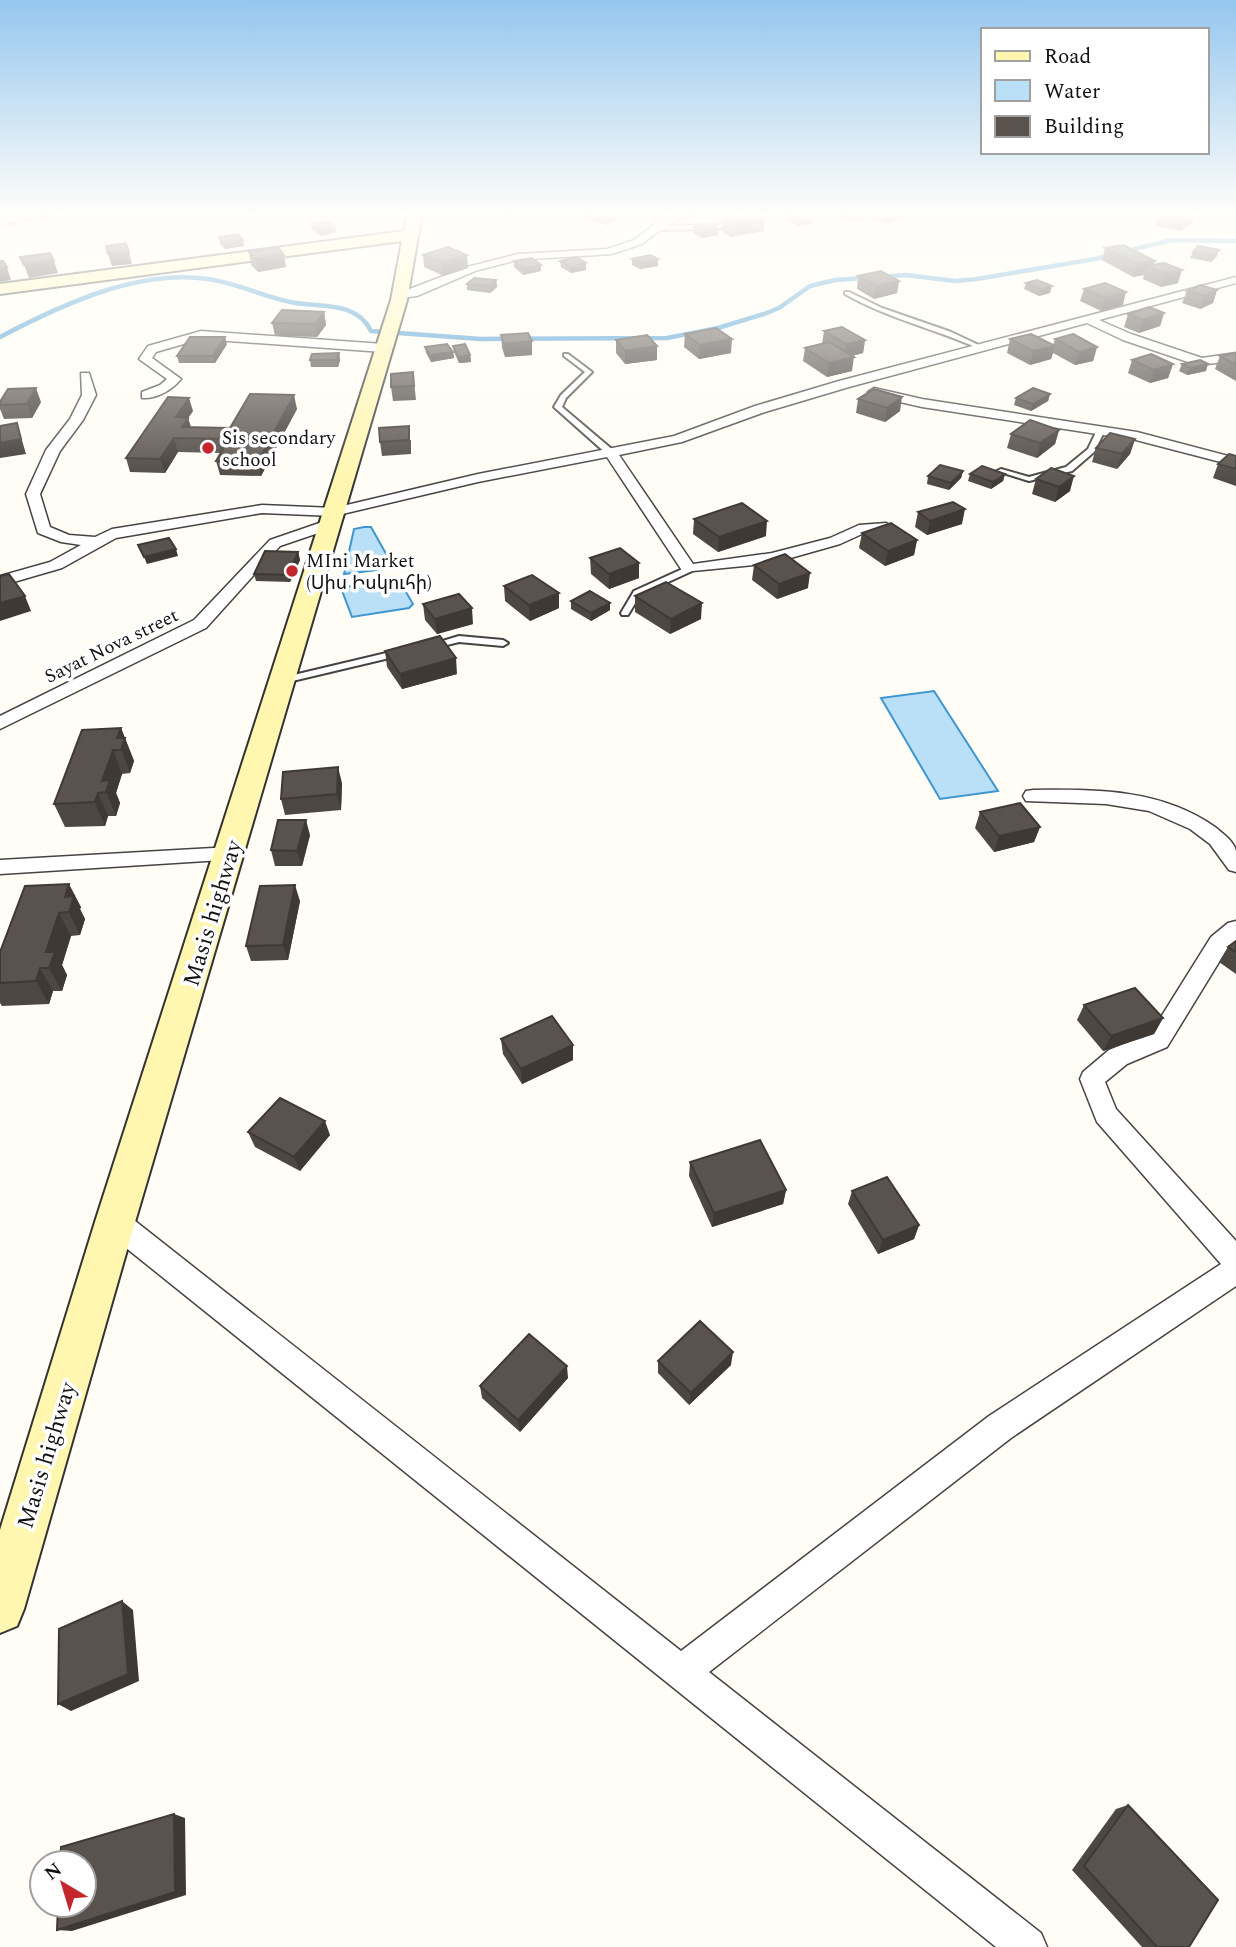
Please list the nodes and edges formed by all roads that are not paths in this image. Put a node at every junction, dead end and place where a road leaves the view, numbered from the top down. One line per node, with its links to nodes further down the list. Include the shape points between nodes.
1 (398, 305): 5 (main road, Masis highway)
2 (865, 305): 6 (lane)
3 (1145, 305): 4 (street)
4 (1090, 320): 6 (street); 8 (street, via 1201,362)
5 (383, 348): 11 (street, via 201,335 152,349 145,359 175,379); 16 (main road, Masis highway)
6 (982, 348): 10 (street)
7 (566, 355): 13 (lane, via 589,372 561,396 558,407)
8 (1236, 357)
9 (85, 376): 18 (street, via 89,395 53,450 33,494 43,530 66,539)
10 (844, 384): 12 (street, via 922,403); 13 (street, via 677,439)
11 (147, 395)
12 (1101, 430): 14 (street); 15 (lane, via 1091,450 1069,469 1029,479)
13 (611, 453): 16 (street, via 478,478); 19 (street)
14 (1236, 462)
15 (1001, 471)
16 (333, 518): 18 (street, via 261,509 112,534); 25 (main road, Masis highway); 26 (street, Sayat Nova street, via 275,543 200,624)
17 (908, 539): 19 (street, via 886,528 859,530 773,558)
18 (99, 542): 20 (street, via 56,565)
19 (689, 569): 21 (lane, via 637,593)
20 (0, 581)
21 (625, 613)
22 (503, 643): 23 (lane, via 459,639)
23 (418, 649)
24 (405, 652): 25 (lane)
25 (284, 680): 28 (main road, Masis highway)
26 (0, 723)
27 (1033, 796): 29 (street, via 1104,795 1180,814 1218,840)
28 (231, 854): 30 (street); 32 (main road, Masis highway)
29 (1236, 865)
30 (0, 867)
31 (1236, 929): 33 (street, via 1219,943 1159,1040 1118,1057 1092,1079 1106,1115)
32 (116, 1222): 35 (main road, Masis highway); 36 (street)
33 (1236, 1261)
34 (1236, 1269): 36 (street, via 1000,1427)
35 (0, 1609)
36 (680, 1673): 37 (street)
37 (1027, 1947)

